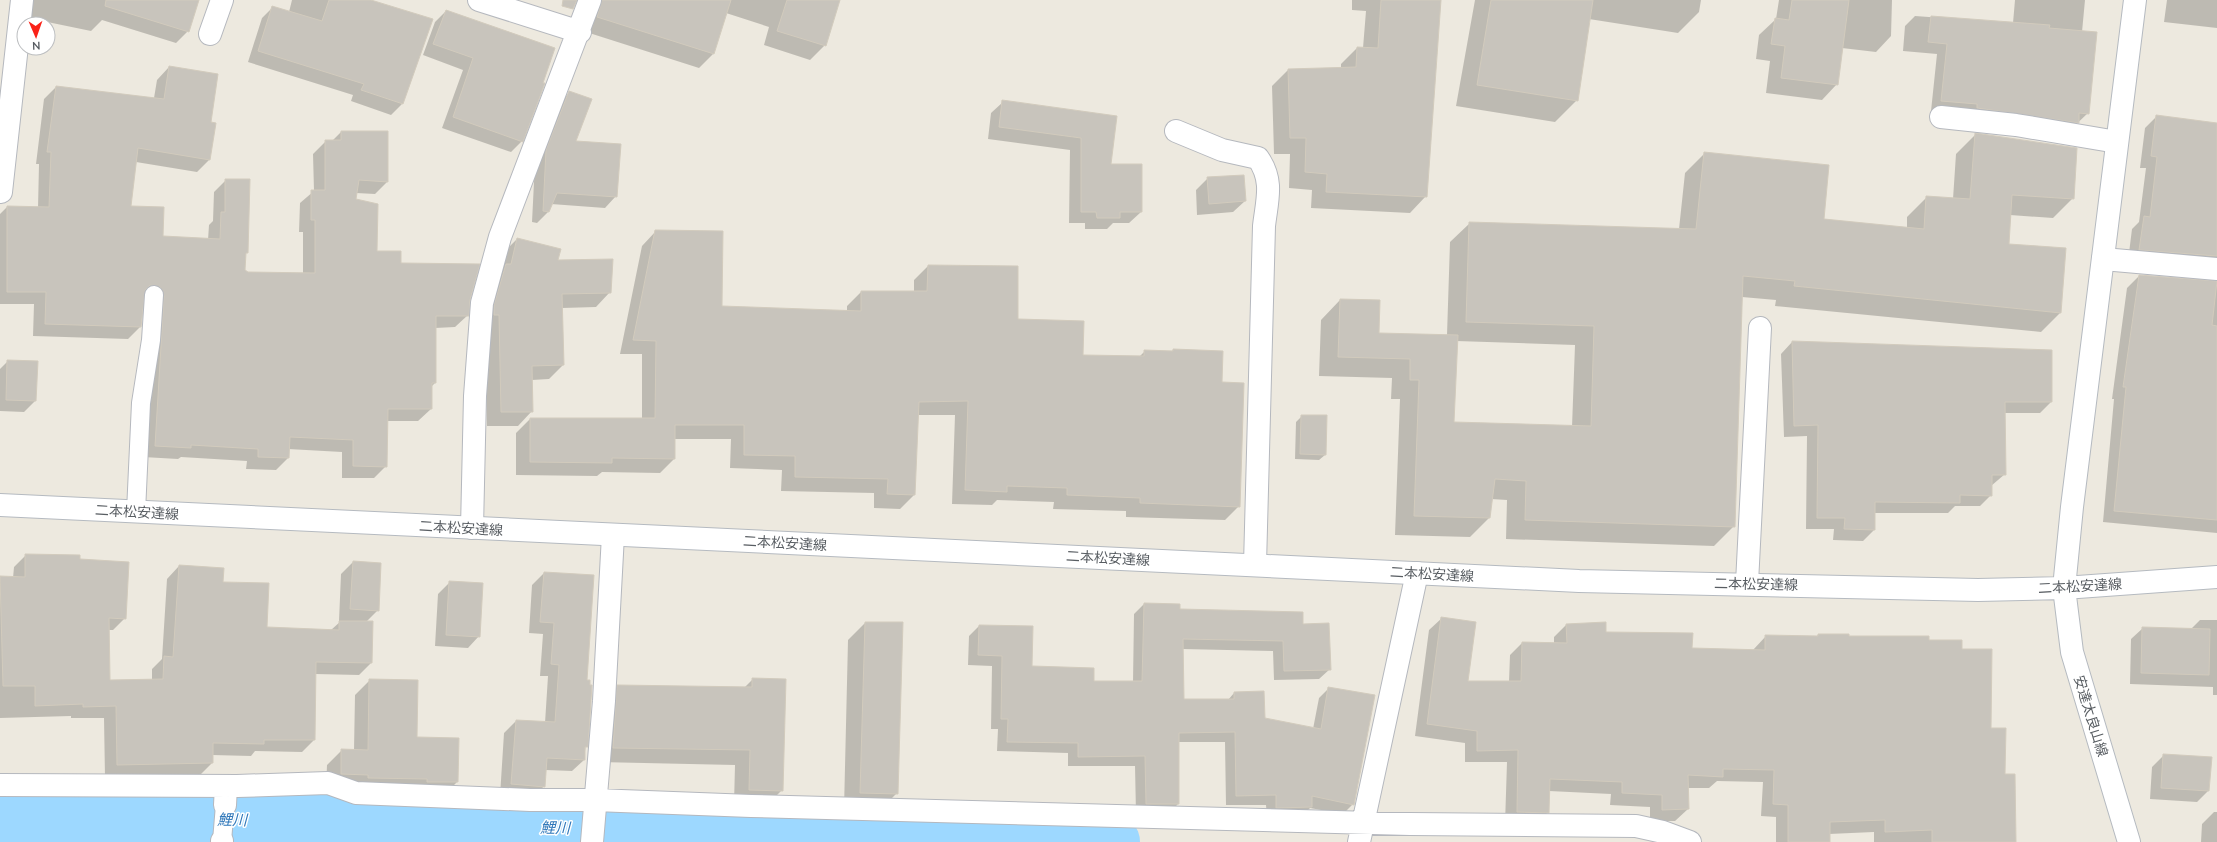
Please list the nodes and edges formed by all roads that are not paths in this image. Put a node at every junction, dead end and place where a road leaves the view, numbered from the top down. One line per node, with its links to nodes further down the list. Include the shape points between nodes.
1 (22, 0): 11 (street)
2 (222, 0): 7 (street)
3 (479, 0): 6 (street)
4 (590, 0): 6 (street)
5 (2136, 0): 10 (street, 安達太良山線)
6 (580, 32): 18 (street, via 500,237 482,303 475,396)
7 (210, 34)
8 (1941, 118): 10 (street, via 2016,125)
9 (1176, 131): 20 (street, via 1222,150 1258,158 1265,168 1269,183 1264,226)
10 (2117, 142): 12 (street, 安達太良山線)
11 (1, 192)
12 (2103, 259): 13 (street); 24 (street, 安達太良山線)
13 (2217, 269)
14 (154, 295): 17 (lane, via 151,340 141,403)
15 (1760, 328): 23 (street)
16 (0, 505): 17 (street, 二本松安達線)
17 (136, 512): 18 (street, 二本松安達線)
18 (472, 528): 19 (street, 二本松安達線)
19 (613, 534): 20 (street, 二本松安達線); 27 (street, via 604,701)
20 (1256, 565): 21 (street, 二本松安達線)
21 (1417, 573): 23 (street, 二本松安達線, via 1578,581); 28 (street)
22 (2217, 577): 24 (street, 二本松安達線)
23 (1747, 583): 24 (street, 二本松安達線, via 1978,590)
24 (2064, 588): 32 (street, 安達太良山線, via 2072,652)
25 (0, 785): 26 (street)
26 (225, 795): 27 (street, via 328,783 356,793); 29 (lane)
27 (594, 805): 28 (street, via 751,806); 30 (street)
28 (1362, 831): 31 (street, via 1490,826 1636,826)
29 (222, 842)
30 (592, 842)
31 (1690, 842)
32 (2129, 842)

